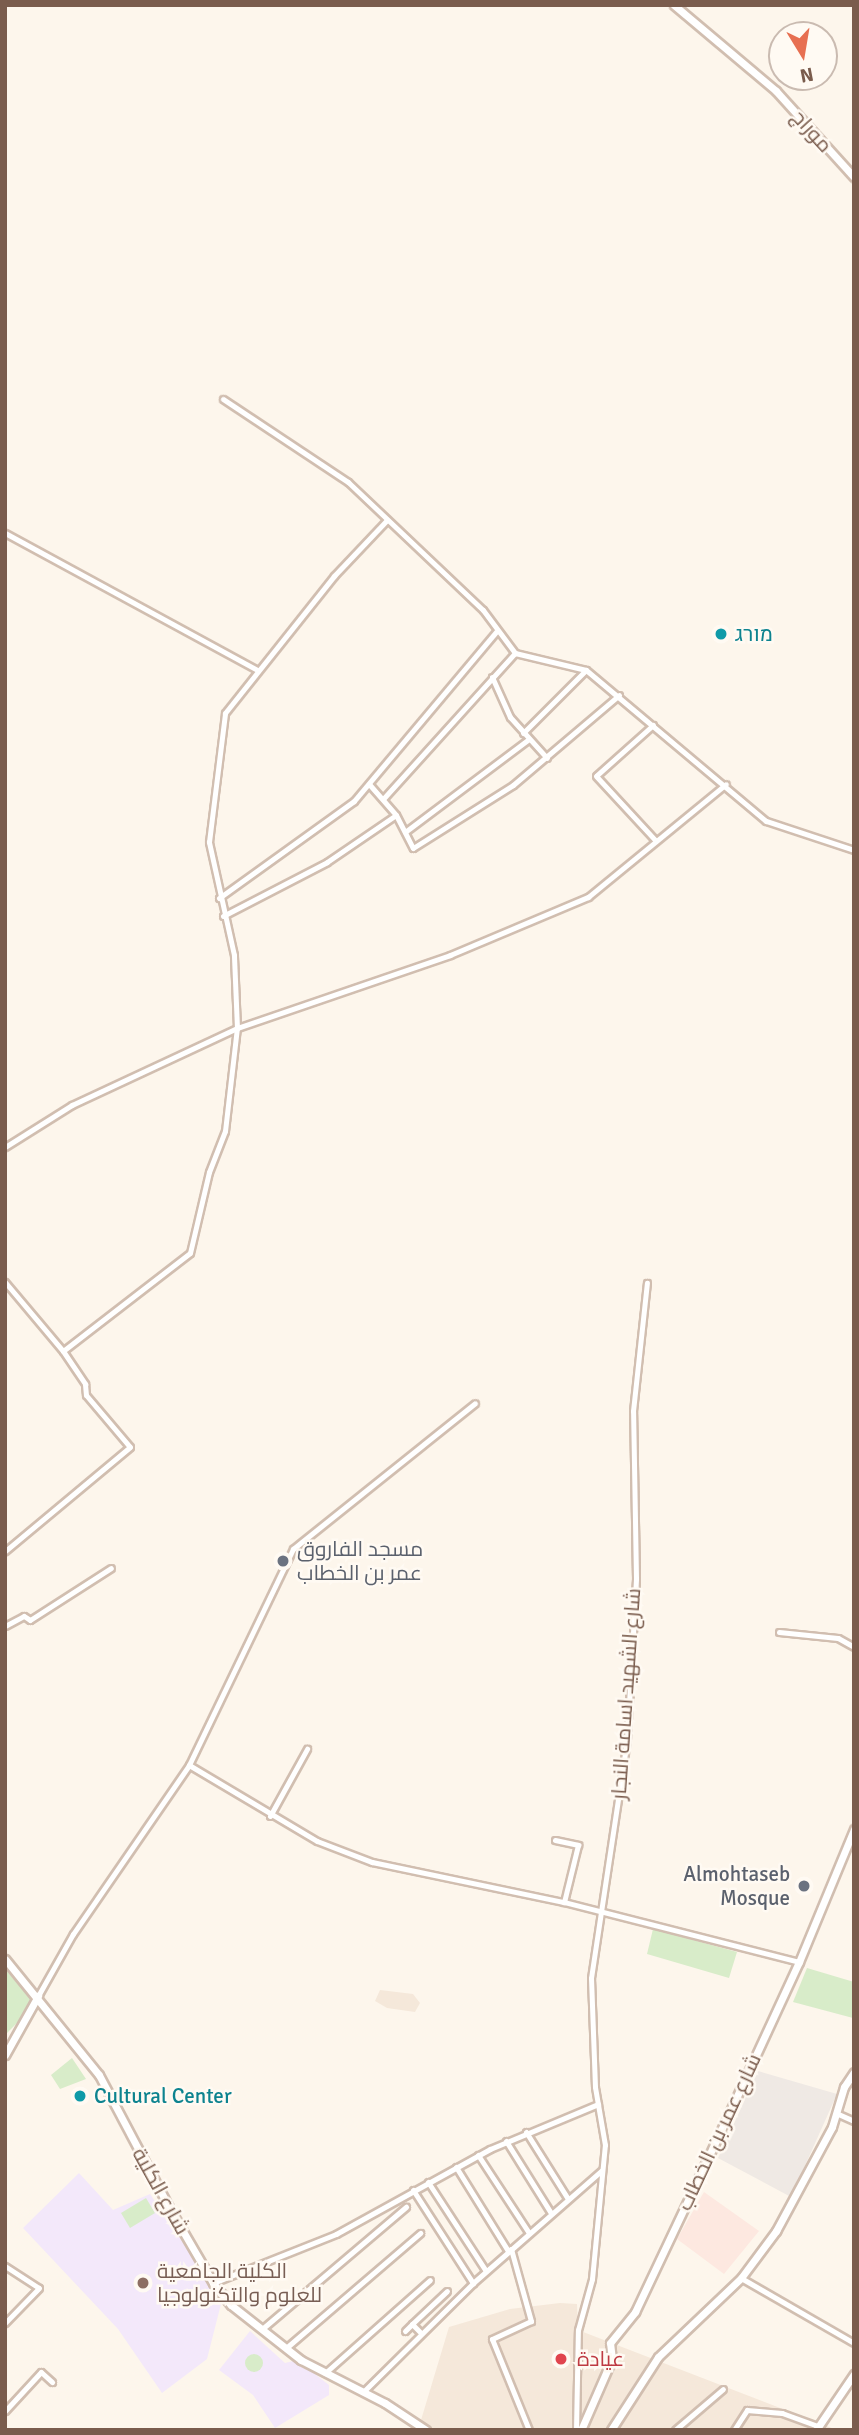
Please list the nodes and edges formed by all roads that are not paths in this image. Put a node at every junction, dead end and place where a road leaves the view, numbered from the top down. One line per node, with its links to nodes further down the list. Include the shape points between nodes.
1 (674, 5): 2 (street, موراج, via 776,90)
2 (854, 177)
3 (223, 399): 4 (street, via 348,482)
4 (387, 520): 6 (street, via 484,610); 8 (street)
5 (5, 533): 8 (street)
6 (496, 632): 7 (street); 17 (street)
7 (515, 653): 9 (street); 10 (street)
8 (257, 670): 23 (street, via 225,713 209,842)
9 (586, 670): 11 (street); 13 (street)
10 (492, 677): 13 (street, via 510,717); 18 (street)
11 (619, 695): 12 (street); 15 (street)
12 (653, 725): 16 (street); 21 (street, via 596,776)
13 (523, 733): 14 (street)
14 (529, 739): 15 (street); 20 (street)
15 (547, 758): 20 (street, via 413,848)
16 (726, 783): 21 (street); 22 (street, via 766,821)
17 (369, 784): 18 (street); 23 (street, via 354,801)
18 (383, 799): 19 (street)
19 (396, 815): 20 (street); 24 (street, via 327,862)
20 (405, 832)
21 (656, 841): 25 (street, via 588,897 450,955)
22 (854, 850)
23 (219, 898): 24 (street)
24 (223, 916): 25 (street, via 234,956)
25 (237, 1028): 26 (street, via 72,1105); 29 (street, via 225,1131 209,1172 190,1253)
26 (5, 1147)
27 (5, 1282): 29 (street)
28 (647, 1283): 42 (street, شارع الشهيد اسامة النجار, via 634,1412 635,1578 627,1740)
29 (63, 1351): 31 (street, via 85,1384 86,1395 130,1447)
30 (475, 1403): 37 (street, via 293,1549)
31 (5, 1551)
32 (111, 1568): 33 (street, via 30,1620 24,1616)
33 (5, 1626)
34 (779, 1632): 35 (street, via 838,1638)
35 (854, 1647)
36 (307, 1749): 38 (street)
37 (188, 1765): 38 (street); 45 (street, via 73,1934)
38 (270, 1816): 41 (street, via 317,1842 372,1862)
39 (854, 1829): 44 (street, شارع عمر بن الخطاب)
40 (555, 1840): 41 (street, via 578,1845)
41 (564, 1902): 42 (street)
42 (600, 1911): 44 (street); 48 (street, شارع الشهيد اسامة النجار, via 591,1978)
43 (5, 1959): 45 (street, شارع الكلية)
44 (799, 1962): 87 (street, شارع عمر بن الخطاب, via 635,2312 610,2343 612,2359)
45 (38, 1996): 46 (street); 68 (street, شارع الكلية, via 99,2075)
46 (5, 2055)
47 (854, 2072): 49 (street)
48 (598, 2104): 51 (street); 55 (street, شارع الشهيد اسامة النجار, via 605,2145)
49 (836, 2113): 50 (street); 66 (street, via 787,2213)
50 (854, 2121)
51 (526, 2132): 52 (street); 58 (street)
52 (506, 2141): 53 (street); 60 (street)
53 (478, 2155): 54 (street); 62 (street)
54 (456, 2167): 56 (street); 63 (street)
55 (601, 2170): 58 (street); 87 (street, شارع الشهيد اسامة النجار, via 592,2280 578,2330)
56 (428, 2182): 57 (street); 65 (street)
57 (413, 2190): 68 (street, via 336,2234); 69 (street)
58 (568, 2199): 60 (street)
59 (406, 2207): 73 (street)
60 (551, 2213): 62 (street)
61 (420, 2233): 77 (street)
62 (529, 2233): 63 (street)
63 (510, 2250): 65 (street); 86 (street, via 531,2321 492,2339)
64 (7, 2268): 71 (street, via 39,2288)
65 (486, 2271): 69 (street)
66 (741, 2278): 76 (street); 88 (street, via 658,2357)
67 (430, 2280): 78 (street)
68 (213, 2283): 73 (street, شارع الكلية, via 231,2305)
69 (473, 2283): 75 (street)
70 (447, 2291): 72 (street)
71 (5, 2323)
72 (412, 2325): 74 (street); 75 (street)
73 (262, 2329): 77 (street, شارع الكلية)
74 (405, 2331)
75 (421, 2333): 82 (street)
76 (854, 2343)
77 (286, 2348): 78 (street, شارع الكلية)
78 (325, 2373): 82 (street, شارع الكلية)
79 (854, 2374): 84 (street)
80 (52, 2382): 83 (street, via 41,2372)
81 (723, 2389): 89 (street)
82 (363, 2392): 85 (street, شارع الكلية)
83 (5, 2411)
84 (817, 2428): 90 (street, via 782,2413 747,2410)
85 (426, 2430)
86 (529, 2430)
87 (578, 2430)
88 (611, 2430)
89 (675, 2430)
90 (734, 2430)

